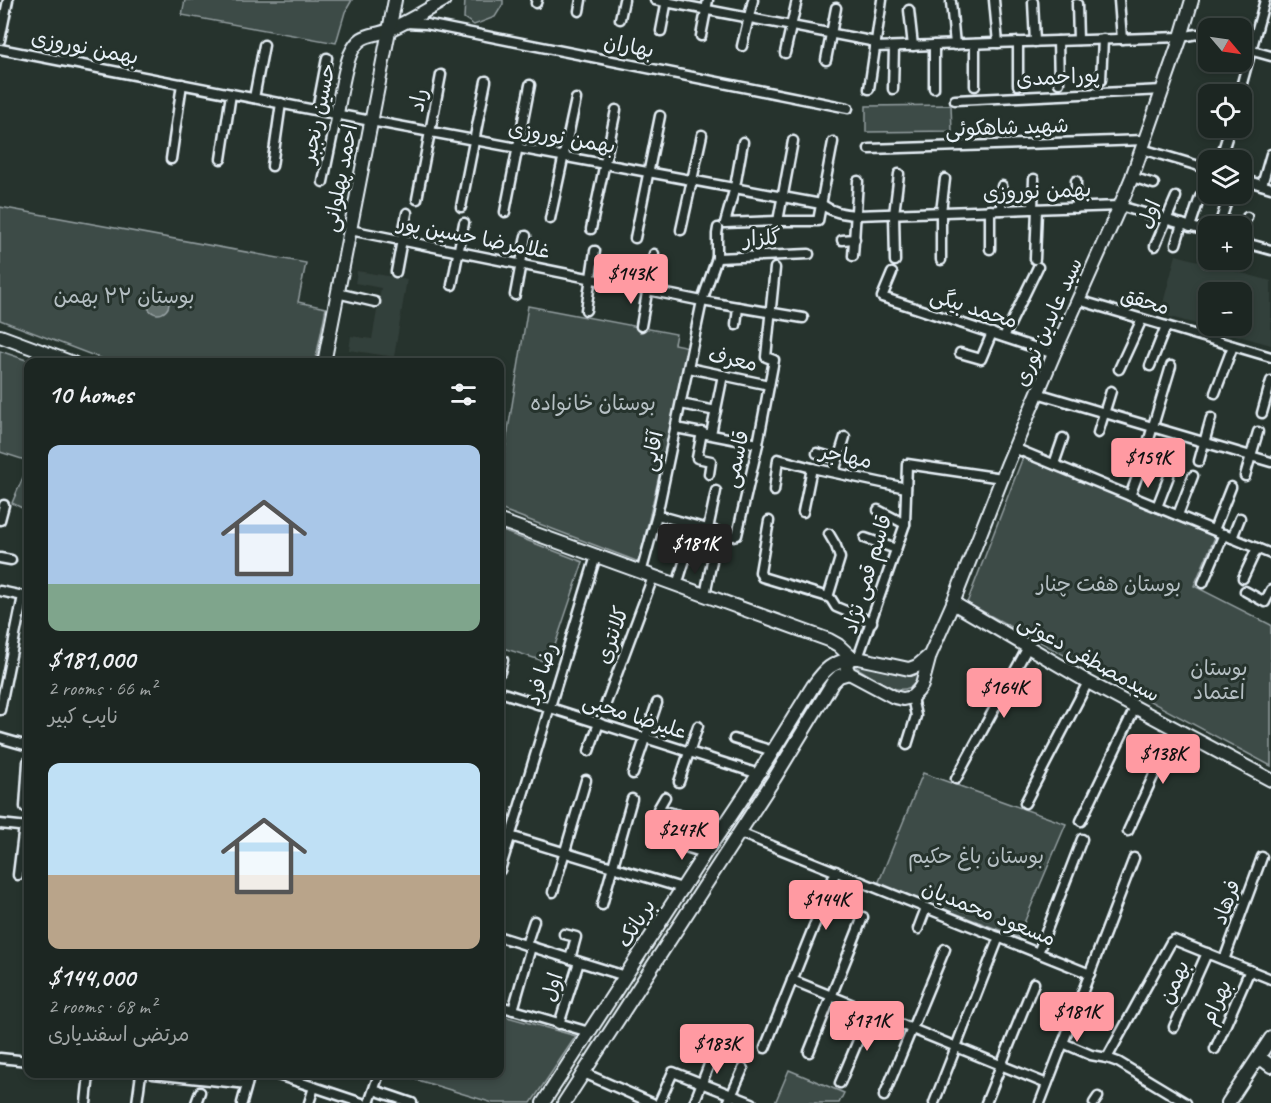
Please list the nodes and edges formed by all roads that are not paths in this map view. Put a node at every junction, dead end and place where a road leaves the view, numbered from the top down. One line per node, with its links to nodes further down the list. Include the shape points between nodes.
1 (8, 0): 35 (street, بهمن نوروزی)
2 (395, 0): 27 (main road, احمد پهلوانی)
3 (444, 0): 25 (main road, حسین رنجبر)
4 (581, 0): 22 (street)
5 (624, 0): 24 (street)
6 (655, 0): 15 (street)
7 (708, 0): 20 (street)
8 (753, 0): 23 (street)
9 (797, 0): 26 (street)
10 (882, 0): 43 (street)
11 (994, 0): 40 (street)
12 (1119, 0): 34 (street)
13 (1192, 0): 32 (main road, سید عابدین نوری)
14 (1265, 0): 48 (street)
15 (666, 1): 20 (street); 28 (street)
16 (951, 2): 45 (street)
17 (1033, 2): 39 (street)
18 (1077, 4): 36 (street)
19 (836, 8): 29 (street)
20 (706, 10): 23 (street); 31 (street)
21 (909, 10): 47 (street)
22 (579, 11)
23 (748, 18): 26 (street); 46 (street)
24 (620, 19)
25 (402, 23): 27 (main road, حسین رنجبر); 73 (street, بهاران, via 426,24)
26 (791, 26): 29 (street); 52 (street)
27 (389, 31): 76 (main road, حسین رنجبر, via 370,34 353,49); 78 (main road, احمد پهلوانی)
28 (661, 31)
29 (830, 33): 43 (street); 55 (street)
30 (1198, 34): 32 (street)
31 (701, 36)
32 (1181, 37): 34 (street); 67 (main road, سید عابدین نوری)
33 (1102, 39): 34 (street); 36 (street); 57 (street)
34 (1122, 39)
35 (0, 40)
36 (1078, 40): 37 (street)
37 (1058, 41): 39 (street); 59 (street)
38 (1018, 42): 39 (street); 40 (street); 61 (street)
39 (1035, 42)
40 (998, 43): 41 (street)
41 (975, 44): 45 (street); 63 (street)
42 (264, 45): 69 (street)
43 (876, 45): 49 (street); 65 (street)
44 (934, 45): 45 (street); 47 (street); 64 (street)
45 (954, 45)
46 (742, 46)
47 (913, 46): 49 (street)
48 (1252, 46)
49 (894, 47): 66 (street)
50 (0, 50): 60 (street, بهمن نوروزی)
51 (1252, 50): 53 (street)
52 (785, 53)
53 (1271, 56)
54 (327, 58): 74 (street)
55 (826, 60)
56 (441, 75): 79 (street, راد)
57 (1101, 80)
58 (486, 81): 81 (street)
59 (1059, 83)
60 (182, 84): 68 (street, بهمن نوروزی); 90 (street)
61 (1018, 85)
62 (530, 86): 86 (street)
63 (975, 86)
64 (934, 88)
65 (869, 89)
66 (893, 89)
67 (1163, 90): 71 (street, پوراحمدی); 85 (main road, سید عابدین نوری)
68 (231, 94): 69 (street, بهمن نوروزی); 91 (street)
69 (254, 98): 72 (street, بهمن نوروزی)
70 (576, 99): 89 (street)
71 (955, 100)
72 (281, 103): 74 (street, بهمن نوروزی); 94 (street)
73 (848, 108)
74 (317, 110): 76 (street, بهمن نوروزی)
75 (616, 110): 92 (street)
76 (337, 114): 78 (street, بهمن نوروزی); 103 (street, حسین رنجبر)
77 (660, 116): 95 (street)
78 (371, 120): 79 (street, بهمن نوروزی); 133 (main road, احمد پهلوانی)
79 (430, 131): 81 (street, بهمن نوروزی); 111 (street, راد)
80 (702, 135): 100 (street)
81 (474, 140): 86 (street, بهمن نوروزی); 115 (street)
82 (793, 141): 109 (street)
83 (743, 142): 108 (street, آقایی)
84 (833, 142): 113 (street)
85 (1144, 145): 87 (street, شهید شاهکوئی); 93 (street, شهید شاهکوئی); 97 (main road, سید عابدین نوری)
86 (518, 148): 89 (street, بهمن نوروزی); 120 (street)
87 (869, 149)
88 (1271, 154): 107 (street)
89 (562, 156): 92 (street, بهمن نوروزی); 125 (street)
90 (171, 159)
91 (221, 159)
92 (605, 164): 95 (street, بهمن نوروزی); 131 (street)
93 (1198, 165)
94 (272, 166)
95 (649, 172): 100 (street, بهمن نوروزی); 136 (street)
96 (899, 174): 123 (street)
97 (1132, 177): 105 (street); 114 (main road, سید عابدین نوری)
98 (945, 178): 121 (street)
99 (1034, 179): 117 (street)
100 (692, 180): 108 (street, بهمن نوروزی); 134 (street)
101 (858, 181): 124 (street)
102 (1076, 181): 116 (street)
103 (323, 182)
104 (1252, 182): 107 (street)
105 (1154, 184)
106 (1002, 186): 119 (street)
107 (1267, 187)
108 (735, 188): 109 (street, بهمن نوروزی); 129 (street, آقایی)
109 (783, 196): 113 (street, بهمن نوروزی); 126 (street)
110 (1176, 197): 127 (street, اول)
111 (417, 199)
112 (1198, 201): 130 (street)
113 (821, 204): 124 (street, بهمن نوروزی, via 835,212); 126 (street, via 818,221)
114 (1120, 206): 116 (street, بهمن نوروزی); 127 (street, بهمن نوروزی); 162 (main road, سید عابدین نوری)
115 (461, 207)
116 (1076, 208): 117 (street, بهمن نوروزی)
117 (1035, 209): 119 (street, بهمن نوروزی); 175 (street, via 1037,263)
118 (990, 210): 119 (street, بهمن نوروزی); 121 (street, بهمن نوروزی); 143 (street)
119 (1001, 210)
120 (505, 212)
121 (941, 212): 123 (street, بهمن نوروزی); 151 (street)
122 (406, 213): 139 (street)
123 (894, 214): 124 (street, بهمن نوروزی); 152 (street)
124 (856, 215): 137 (street)
125 (550, 219)
126 (778, 220): 129 (street)
127 (1167, 220): 130 (street, بهمن نوروزی); 142 (street, اول)
128 (464, 223): 146 (street)
129 (722, 226): 150 (street, آقایی)
130 (1186, 226): 132 (street, بهمن نوروزی); 140 (street)
131 (591, 229)
132 (1198, 229)
133 (350, 230): 139 (street, غلامرضا حسین پور); 160 (main road, احمد پهلوانی)
134 (681, 230)
135 (526, 236): 153 (street)
136 (635, 238)
137 (855, 238): 138 (street); 149 (street)
138 (842, 240)
139 (402, 241): 146 (street, غلامرضا حسین پور); 155 (street)
140 (1176, 244)
141 (1252, 245): 144 (street)
142 (1155, 246)
143 (990, 249)
144 (1271, 250)
145 (595, 251): 157 (street)
146 (459, 252): 153 (street, غلامرضا حسین پور); 158 (street)
147 (654, 254): 159 (street)
148 (809, 254): 150 (street, گلزار)
149 (854, 256)
150 (717, 258): 163 (street, آقایی)
151 (941, 260)
152 (895, 261)
153 (521, 264): 157 (street, غلامرضا حسین پور); 161 (street)
154 (775, 268): 167 (street, قاسمی)
155 (396, 272)
156 (892, 273): 173 (street, محمد بیگی, via 882,297)
157 (590, 278): 159 (street, غلامرضا حسین پور); 166 (street)
158 (452, 285)
159 (647, 290): 163 (street, غلامرضا حسین پور); 171 (street)
160 (337, 293): 164 (street); 181 (main road, احمد پهلوانی)
161 (515, 295)
162 (1078, 300): 169 (street, محقق); 178 (main road, سید عابدین نوری)
163 (702, 301): 165 (street, غلامرضا حسین پور); 184 (street, آقایی)
164 (375, 302)
165 (738, 307): 167 (street, غلامرضا حسین پور); 170 (street)
166 (586, 310)
167 (771, 313): 168 (street, غلامرضا حسین پور); 188 (street, قاسمی, via 766,357 774,360)
168 (803, 318)
169 (1142, 319): 172 (street, محقق); 185 (street)
170 (736, 325)
171 (640, 326)
172 (1166, 326): 176 (street, محقق); 182 (street)
173 (993, 333): 175 (street, محمد بیگی); 177 (street, via 981,359)
174 (0, 336): 180 (main road)
175 (1004, 337): 178 (street, محمد بیگی)
176 (1233, 346): 179 (street, محقق); 191 (street)
177 (960, 353)
178 (1054, 354): 190 (main road, سید عابدین نوری)
179 (1271, 357)
180 (59, 358)
181 (325, 358)
182 (1150, 366)
183 (1171, 366): 197 (street)
184 (688, 368): 186 (street, معرف); 192 (street, آقایی)
185 (1119, 369)
186 (723, 375): 188 (street, معرف); 193 (street)
187 (1271, 381): 195 (street)
188 (769, 385): 205 (street, قاسمی)
189 (1111, 391): 194 (street)
190 (1037, 393): 194 (street); 207 (main road, سید عابدین نوری)
191 (1215, 393)
192 (681, 404): 193 (street); 198 (street, آقایی)
193 (716, 411): 200 (street)
194 (1104, 413): 197 (street); 201 (street)
195 (1262, 413)
196 (1210, 418): 204 (street)
197 (1152, 427): 204 (street); 206 (street)
198 (676, 428): 200 (street); 231 (street, آقایی)
199 (1258, 432): 209 (street)
200 (707, 433): 205 (street); 217 (street, via 698,458 711,461)
201 (1098, 434)
202 (845, 437): 210 (street)
203 (1063, 438): 213 (street)
204 (1204, 442): 209 (street); 211 (street)
205 (758, 444): 238 (street, قاسمی, via 737,535)
206 (1147, 446)
207 (1014, 448): 213 (street); 221 (main road, سید عابدین نوری)
208 (817, 453): 210 (street)
209 (1250, 456): 212 (street); 220 (street)
210 (838, 459): 216 (street)
211 (1199, 461)
212 (1271, 462)
213 (1054, 464): 226 (street)
214 (812, 468): 216 (street, مهاجر); 224 (street, مهاجر, via 778,459); 230 (street)
215 (1140, 469): 226 (street)
216 (834, 472): 223 (street, مهاجر)
217 (709, 474)
218 (1169, 476): 228 (street)
219 (1193, 476): 232 (street)
220 (1245, 476)
221 (1002, 478): 223 (street, قاسم قمی نژاد, via 908,464); 261 (main road, سید عابدین نوری)
222 (1232, 487): 239 (street)
223 (906, 488): 237 (street, قاسم قمی نژاد)
224 (774, 490)
225 (716, 491): 238 (street)
226 (1130, 496): 228 (street)
227 (4, 505): 234 (street)
228 (1157, 507): 232 (street)
229 (878, 510): 237 (street)
230 (803, 512)
231 (657, 515): 238 (street, قاسمی); 251 (street, آقایی)
232 (1178, 515): 239 (street)
233 (1240, 518): 241 (street)
234 (0, 520)
235 (769, 521): 260 (street, via 760,572 764,578)
236 (504, 522): 247 (main road)
237 (904, 524): 244 (street, قاسم قمی نژاد)
238 (708, 529)
239 (1214, 530): 241 (street)
240 (829, 534): 260 (street, via 840,558)
241 (1228, 536): 243 (street); 253 (street)
242 (865, 538): 244 (street)
243 (1257, 548): 246 (street); 252 (street)
244 (896, 549): 263 (street, قاسم قمی نژاد)
245 (687, 553): 254 (street)
246 (1271, 553)
247 (596, 556): 251 (main road); 273 (street, رضا فرد)
248 (0, 558): 249 (street)
249 (11, 560)
250 (712, 561): 258 (street)
251 (647, 575): 254 (main road); 272 (street, کلانتری)
252 (1243, 578)
253 (1203, 583)
254 (677, 585): 258 (main road)
255 (1271, 590): 257 (street, via 1265,603)
256 (0, 591): 259 (street)
257 (1245, 591)
258 (705, 595): 266 (main road, via 829,640)
259 (24, 596)
260 (828, 597): 263 (street, via 836,607)
261 (953, 603): 264 (main road, سیدمصطفی دعوتی); 265 (main road, سید عابدین نوری)
262 (24, 605): 275 (street)
263 (872, 622): 266 (street, قاسم قمی نژاد)
264 (1028, 647): 268 (main road, سیدمصطفی دعوتی); 289 (street)
265 (930, 656): 266 (main road, via 909,669); 270 (main road, سید عابدین نوری, via 922,685)
266 (855, 658): 267 (main road, via 846,666); 285 (main road, بریانک, via 834,663 822,673)
267 (849, 673): 270 (main road, via 894,697); 301 (main road, بریانک, via 833,682)
268 (1088, 682): 274 (main road, سیدمصطفی دعوتی); 295 (street)
269 (504, 693): 273 (street, علیرضا محبی)
270 (912, 697): 283 (street, via 916,716)
271 (657, 703): 280 (street)
272 (605, 706)
273 (549, 708): 276 (street, علیرضا محبی); 303 (street, رضا فرد)
274 (1136, 708): 278 (main road, سیدمصطفی دعوتی); 296 (street)
275 (0, 710)
276 (599, 723): 280 (street, علیرضا محبی); 284 (street)
277 (698, 726): 286 (street)
278 (1175, 729): 291 (main road, سیدمصطفی دعوتی); 300 (street)
279 (0, 738): 282 (street)
280 (645, 738): 286 (street, علیرضا محبی); 287 (street)
281 (734, 739): 285 (street)
282 (24, 745)
283 (907, 745)
284 (589, 751)
285 (773, 751): 288 (main road, بریانک)
286 (689, 752): 288 (street, علیرضا محبی); 292 (street)
287 (633, 774)
288 (759, 774): 299 (main road, بریانک)
289 (956, 779)
290 (586, 780): 307 (street)
291 (1271, 780)
292 (679, 782)
293 (665, 797): 299 (street, via 658,809)
294 (632, 800): 312 (street)
295 (1024, 803)
296 (1082, 821)
297 (0, 824): 298 (street)
298 (24, 827)
299 (723, 828): 308 (main road, بریانک)
300 (1128, 831)
301 (740, 833): 313 (street, مسعود محمدیان); 317 (main road, بریانک)
302 (504, 834): 303 (street)
303 (510, 836): 307 (street); 309 (street, رضا فرد)
304 (24, 839): 314 (street)
305 (1082, 839): 329 (street)
306 (666, 841): 308 (street)
307 (564, 852): 312 (street); 316 (street)
308 (705, 853): 315 (main road, بریانک)
309 (504, 856)
310 (1262, 857): 331 (street, فرهاد)
311 (1134, 858): 333 (street)
312 (612, 867): 315 (street); 318 (street)
313 (836, 872): 319 (street, مسعود محمدیان); 336 (street)
314 (18, 875)
315 (682, 888): 317 (main road); 334 (main road, بریانک)
316 (553, 892)
317 (698, 898): 360 (main road, بریانک)
318 (602, 905)
319 (926, 908): 322 (street); 324 (street, مسعود محمدیان)
320 (863, 916): 338 (street)
321 (534, 921): 326 (street)
322 (918, 929)
323 (564, 934): 330 (street, اول, via 576,937)
324 (999, 937): 329 (street, مسعود محمدیان); 349 (street)
325 (504, 938): 326 (street)
326 (529, 946): 330 (street); 340 (street)
327 (945, 949): 344 (street)
328 (1207, 952): 331 (street); 343 (street, بهمن); 355 (street, via 1177,940 1171,942)
329 (1038, 953): 333 (street, مسعود محمدیان)
330 (574, 960): 334 (street); 342 (street, اول)
331 (1224, 960): 332 (street)
332 (1250, 970): 335 (street); 351 (street, بهرام)
333 (1090, 974): 347 (street)
334 (625, 976): 345 (main road, بریانک)
335 (1270, 976)
336 (792, 980): 338 (street); 350 (street)
337 (1034, 983): 357 (street)
338 (832, 996): 341 (street); 352 (street)
339 (504, 1007): 340 (street)
340 (513, 1010): 342 (street)
341 (870, 1012): 344 (street); 368 (street)
342 (559, 1024): 345 (street)
343 (1174, 1027)
344 (912, 1029): 349 (street); 374 (street)
345 (589, 1032): 384 (main road, بریانک)
346 (1271, 1038): 353 (main road)
347 (1063, 1043): 355 (street); 370 (street)
348 (717, 1044): 367 (street)
349 (956, 1047): 357 (street); 390 (street)
350 (765, 1048)
351 (1215, 1049)
352 (809, 1052)
353 (1259, 1057): 358 (main road); 394 (main road)
354 (0, 1058): 356 (street)
355 (1107, 1058): 393 (street)
356 (24, 1061)
357 (1001, 1066): 370 (street); 391 (street)
358 (1271, 1066)
359 (743, 1069): 375 (street)
360 (584, 1072): 385 (main road, بریانک); 386 (street)
361 (89, 1078): 376 (street)
362 (140, 1078): 377 (street)
363 (209, 1078): 369 (street)
364 (249, 1078): 369 (street)
365 (287, 1078): 371 (street)
366 (378, 1078): 372 (street)
367 (702, 1083): 375 (street); 387 (street, via 673,1072); 388 (street)
368 (840, 1083)
369 (247, 1084): 379 (street)
370 (1047, 1084): 392 (street)
371 (314, 1087): 380 (street); 381 (street)
372 (374, 1090): 382 (street); 383 (street)
373 (200, 1092): 378 (street)
374 (884, 1096)
375 (730, 1099): 389 (street)
376 (86, 1103)
377 (137, 1103)
378 (196, 1103)
379 (242, 1103)
380 (309, 1103)
381 (362, 1103)
382 (369, 1103)
383 (412, 1103)
384 (543, 1103)
385 (564, 1103)
386 (652, 1103)
387 (658, 1103)
388 (694, 1103)
389 (752, 1103)
390 (934, 1103)
391 (986, 1103)
392 (1040, 1103)
393 (1186, 1103)
394 (1228, 1103)

